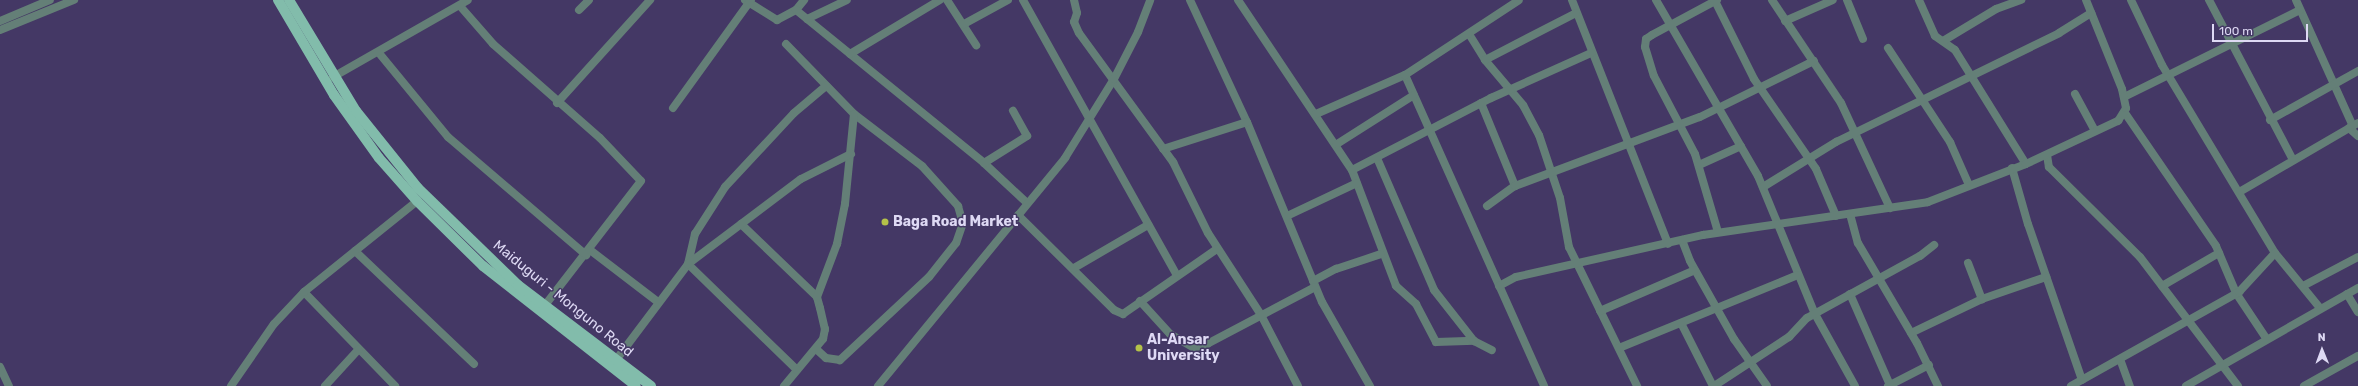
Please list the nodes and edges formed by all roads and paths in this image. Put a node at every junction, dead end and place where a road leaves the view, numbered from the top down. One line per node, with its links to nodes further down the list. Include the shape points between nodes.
1 (50, 0): 39 (street)
2 (74, 0): 43 (street)
3 (278, 0): 107 (main road, Maiduguri - Monguno Road, via 334,95 379,158)
4 (289, 0): 60 (main road, Maiduguri - Monguno Road)
5 (468, 0): 32 (street)
6 (589, 0): 33 (street)
7 (650, 0): 70 (street)
8 (804, 0): 34 (street)
9 (847, 0): 38 (street)
10 (940, 0): 53 (street)
11 (947, 0): 41 (street)
12 (1008, 0): 41 (street)
13 (1023, 0): 78 (street)
14 (1074, 0): 61 (street, via 1077,12 1074,22)
15 (1150, 0): 61 (street, via 1138,32)
16 (1190, 0): 80 (street)
17 (1238, 0): 76 (street)
18 (1519, 0): 44 (street, via 1477,25)
19 (1572, 0): 36 (street)
20 (1656, 0): 42 (street)
21 (1716, 0): 42 (street); 64 (street)
22 (1772, 0): 40 (street)
23 (1832, 0): 40 (street)
24 (1847, 0): 45 (street)
25 (1919, 0): 46 (street, via 1935,36)
26 (2021, 0): 46 (street, via 1996,9)
27 (2086, 0): 37 (street)
28 (2131, 0): 59 (street)
29 (2209, 0): 49 (street)
30 (2296, 0): 35 (street)
31 (748, 1): 34 (street, via 772,19); 72 (street)
32 (460, 6): 51 (street); 70 (street, via 493,44)
33 (579, 10)
34 (796, 10): 38 (street)
35 (2300, 10): 49 (street); 62 (street)
36 (1576, 13): 52 (street); 54 (street)
37 (2091, 13): 58 (street, via 2059,33); 68 (street)
38 (807, 19): 53 (street)
39 (0, 21)
40 (1785, 21): 55 (street)
41 (964, 24): 48 (street)
42 (1670, 24): 73 (street); 81 (street, via 1646,39 1645,47 1654,76)
43 (0, 30)
44 (1469, 34): 54 (street); 57 (street)
45 (1863, 39)
46 (1943, 42): 58 (street, via 1955,50)
47 (786, 44): 63 (street)
48 (976, 45)
49 (2233, 46): 59 (street); 79 (street)
50 (1888, 48): 69 (street)
51 (379, 53): 60 (street); 124 (street, via 448,137)
52 (1591, 53): 65 (street); 87 (street)
53 (850, 54): 96 (street)
54 (1485, 60): 65 (street)
55 (1814, 61): 64 (street); 85 (street)
56 (2358, 71): 62 (street)
57 (1405, 75): 67 (street); 76 (street)
58 (1970, 75): 69 (street); 97 (street)
59 (2168, 75): 68 (street); 106 (street)
60 (333, 77): 151 (main road, Maiduguri - Monguno Road, via 418,188 485,255)
61 (1114, 79): 78 (street); 90 (street)
62 (2332, 84): 79 (street); 82 (street)
63 (826, 86): 75 (street); 130 (street, via 794,113 725,187 695,234)
64 (1761, 89): 73 (street); 94 (street)
65 (1510, 90): 71 (street); 101 (street, via 1539,135)
66 (2075, 94): 84 (street)
67 (1414, 95): 83 (street); 88 (street)
68 (2124, 97): 77 (street)
69 (1919, 99): 85 (street); 103 (street, via 1950,142)
70 (557, 103): 124 (street, via 600,138 641,181)
71 (1481, 103): 83 (street); 104 (street)
72 (673, 108)
73 (1720, 108): 81 (street); 89 (street)
74 (1013, 111): 96 (street, via 1027,136)
75 (854, 114): 91 (street); 164 (street, via 922,166 950,195 958,206 962,232 929,277 840,360 826,358)
76 (1316, 114): 88 (street)
77 (2125, 114): 84 (street); 125 (street)
78 (1091, 120): 108 (street, via 1065,158); 117 (street)
79 (2270, 120): 95 (street)
80 (1247, 122): 90 (street); 113 (street)
81 (1677, 124): 87 (street); 98 (street)
82 (2353, 126): 86 (street); 95 (street)
83 (1432, 131): 93 (street); 139 (street)
84 (2095, 132): 92 (street)
85 (1857, 133): 94 (street); 110 (street)
86 (2358, 136)
87 (1628, 141): 101 (street); 120 (street)
88 (1337, 144): 100 (street)
89 (1741, 146): 98 (street); 105 (street)
90 (1163, 149): 122 (street)
91 (851, 154): 116 (street, via 800,179); 147 (street, via 837,244)
92 (2047, 155): 97 (street); 140 (street, via 2049,167 2124,239)
93 (1378, 158): 100 (street); 162 (street, via 1434,290)
94 (1806, 159): 105 (street); 114 (street, via 1816,169)
95 (2292, 160): 106 (street)
96 (984, 164): 108 (street)
97 (2026, 164): 99 (street)
98 (1699, 165): 118 (street)
99 (2012, 168): 103 (street); 136 (street)
100 (1352, 170): 102 (street)
101 (1552, 172): 104 (street); 131 (street, via 1569,247)
102 (1357, 183): 113 (street); 127 (street)
103 (1969, 184): 110 (street, via 1928,202)
104 (1515, 186): 109 (street)
105 (1763, 187): 115 (street)
106 (2241, 191): 126 (street)
107 (416, 201): 123 (street); 182 (main road, Maiduguri - Monguno Road, via 483,266)
108 (1027, 203): 112 (street)
109 (1487, 206)
110 (1890, 208): 111 (street)
111 (1850, 214): 114 (street); 137 (street, via 1858,243)
112 (1018, 215): 132 (street); 185 (street)
113 (1287, 216): 138 (street)
114 (1836, 216): 115 (street)
115 (1776, 223): 118 (street); 135 (street)
116 (741, 224): 130 (street); 147 (street)
117 (1148, 225): 132 (street); 134 (street)
118 (1718, 232): 119 (street)
119 (1682, 240): 120 (street); 133 (street)
120 (1668, 244): 131 (street)
121 (1934, 245): 137 (street)
122 (1217, 248): 134 (street); 157 (street)
123 (355, 251): 143 (street); 171 (street)
124 (588, 252): 150 (street); 151 (street)
125 (2219, 252): 140 (street); 144 (street)
126 (2275, 253): 141 (street); 144 (street, via 2266,267)
127 (1381, 254): 138 (street, via 1336,269); 162 (street, via 1396,286 1416,304 1436,342)
128 (2358, 256): 141 (street)
129 (1968, 263): 148 (street)
130 (688, 264): 150 (street); 175 (street)
131 (1577, 264): 139 (street, via 1516,277); 154 (street)
132 (1074, 268): 149 (street, via 1114,310 1124,314)
133 (1695, 270): 152 (street); 154 (street)
134 (1176, 274): 149 (street)
135 (1798, 275): 152 (street); 156 (street)
136 (2046, 277): 148 (street); 176 (street)
137 (1879, 280): 145 (street); 160 (street)
138 (1314, 284): 157 (street); 187 (street, via 1345,346)
139 (1499, 286): 188 (street)
140 (2162, 286): 159 (street)
141 (2303, 286): 153 (street)
142 (2358, 288): 146 (street)
143 (304, 292): 165 (street); 177 (street, via 274,324)
144 (2236, 293): 159 (street); 161 (street)
145 (1850, 294): 156 (street); 178 (street)
146 (2347, 294): 153 (street); 155 (street)
147 (817, 297): 164 (street, via 825,329)
148 (1982, 299): 160 (street)
149 (1140, 301): 157 (street, via 1170,334 1194,348 1202,347)
150 (658, 302): 169 (street)
151 (545, 306): 169 (main road, Maiduguri - Monguno Road)
152 (1717, 308): 158 (street); 170 (street)
153 (2320, 308): 161 (street)
154 (1600, 311): 163 (street)
155 (2358, 312)
156 (1815, 314): 170 (street, via 1789,337); 192 (street)
157 (1261, 315): 186 (street)
158 (1680, 323): 163 (street); 190 (street)
159 (2187, 323): 168 (street); 172 (street)
160 (1912, 333): 173 (street)
161 (2266, 338): 172 (street)
162 (1474, 341): 166 (street)
163 (1619, 348): 189 (street)
164 (816, 349): 175 (street)
165 (358, 350): 180 (street); 181 (street)
166 (1492, 350)
167 (2358, 356): 198 (street)
168 (2120, 359): 176 (street); 195 (street)
169 (616, 360): 183 (main road, Maiduguri - Monguno Road)
170 (1751, 362): 190 (street); 191 (street)
171 (474, 364)
172 (2222, 364): 196 (street); 197 (street)
173 (1929, 365): 178 (street); 193 (street)
174 (0, 367): 179 (street)
175 (796, 370): 184 (street)
176 (2082, 380): 194 (street)
177 (233, 385)
178 (1889, 385)
179 (9, 386)
180 (325, 386)
181 (395, 386)
182 (636, 386)
183 (651, 386)
184 (784, 386)
185 (878, 386)
186 (1298, 386)
187 (1370, 386)
188 (1544, 386)
189 (1638, 386)
190 (1714, 386)
191 (1767, 386)
192 (1855, 386)
193 (1938, 386)
194 (2070, 386)
195 (2130, 386)
196 (2186, 386)
197 (2238, 386)
198 (2304, 386)

